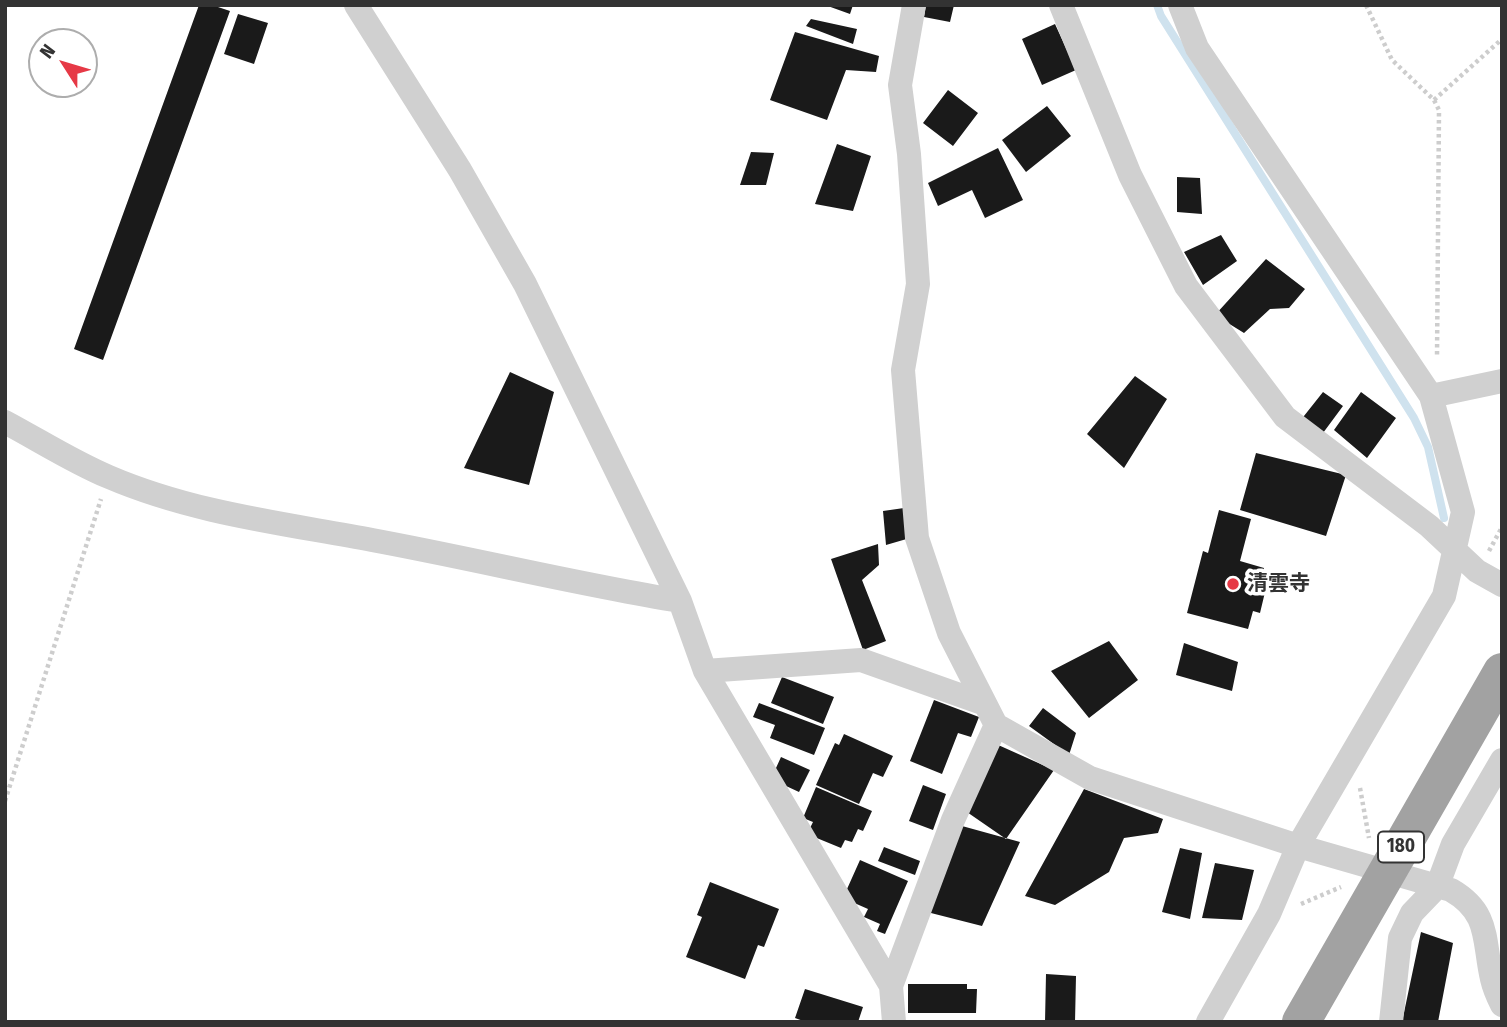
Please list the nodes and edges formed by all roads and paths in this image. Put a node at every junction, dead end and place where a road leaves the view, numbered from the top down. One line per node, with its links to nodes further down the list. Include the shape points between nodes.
1 (356, 5): 14 (street, via 525,284)
2 (914, 5): 17 (street, via 900,85 918,284 903,370 917,538 949,633)
3 (1061, 5): 12 (street, via 1130,175 1186,286 1285,417 1429,526)
4 (1180, 5): 9 (street, via 1197,48)
5 (1366, 5): 7 (path, via 1392,60)
6 (1502, 39): 7 (path)
7 (1434, 100): 9 (path, via 1439,110 1436,373)
8 (1502, 381): 9 (street)
9 (1431, 396): 12 (street, via 1463,512)
10 (5, 422): 11 (street)
11 (108, 477): 14 (street, via 239,518); 19 (path)
12 (1456, 553): 13 (street); 20 (street, via 1444,596)
13 (1502, 585)
14 (680, 601): 15 (street)
15 (705, 671): 17 (street, via 861,660); 23 (street)
16 (1501, 674): 21 (highway, 180)
17 (991, 715): 20 (street, via 1090,778); 23 (street)
18 (1502, 760): 22 (street, via 1453,844)
19 (5, 801)
20 (1298, 846): 21 (street); 26 (street, via 1269,914)
21 (1386, 872): 22 (street); 27 (highway, 180)
22 (1437, 887): 24 (street, via 1464,897 1481,918 1492,980); 28 (street, via 1412,913 1400,938)
23 (891, 986): 25 (street)
24 (1502, 1005)
25 (894, 1022)
26 (1208, 1022)
27 (1301, 1022)
28 (1391, 1022)

